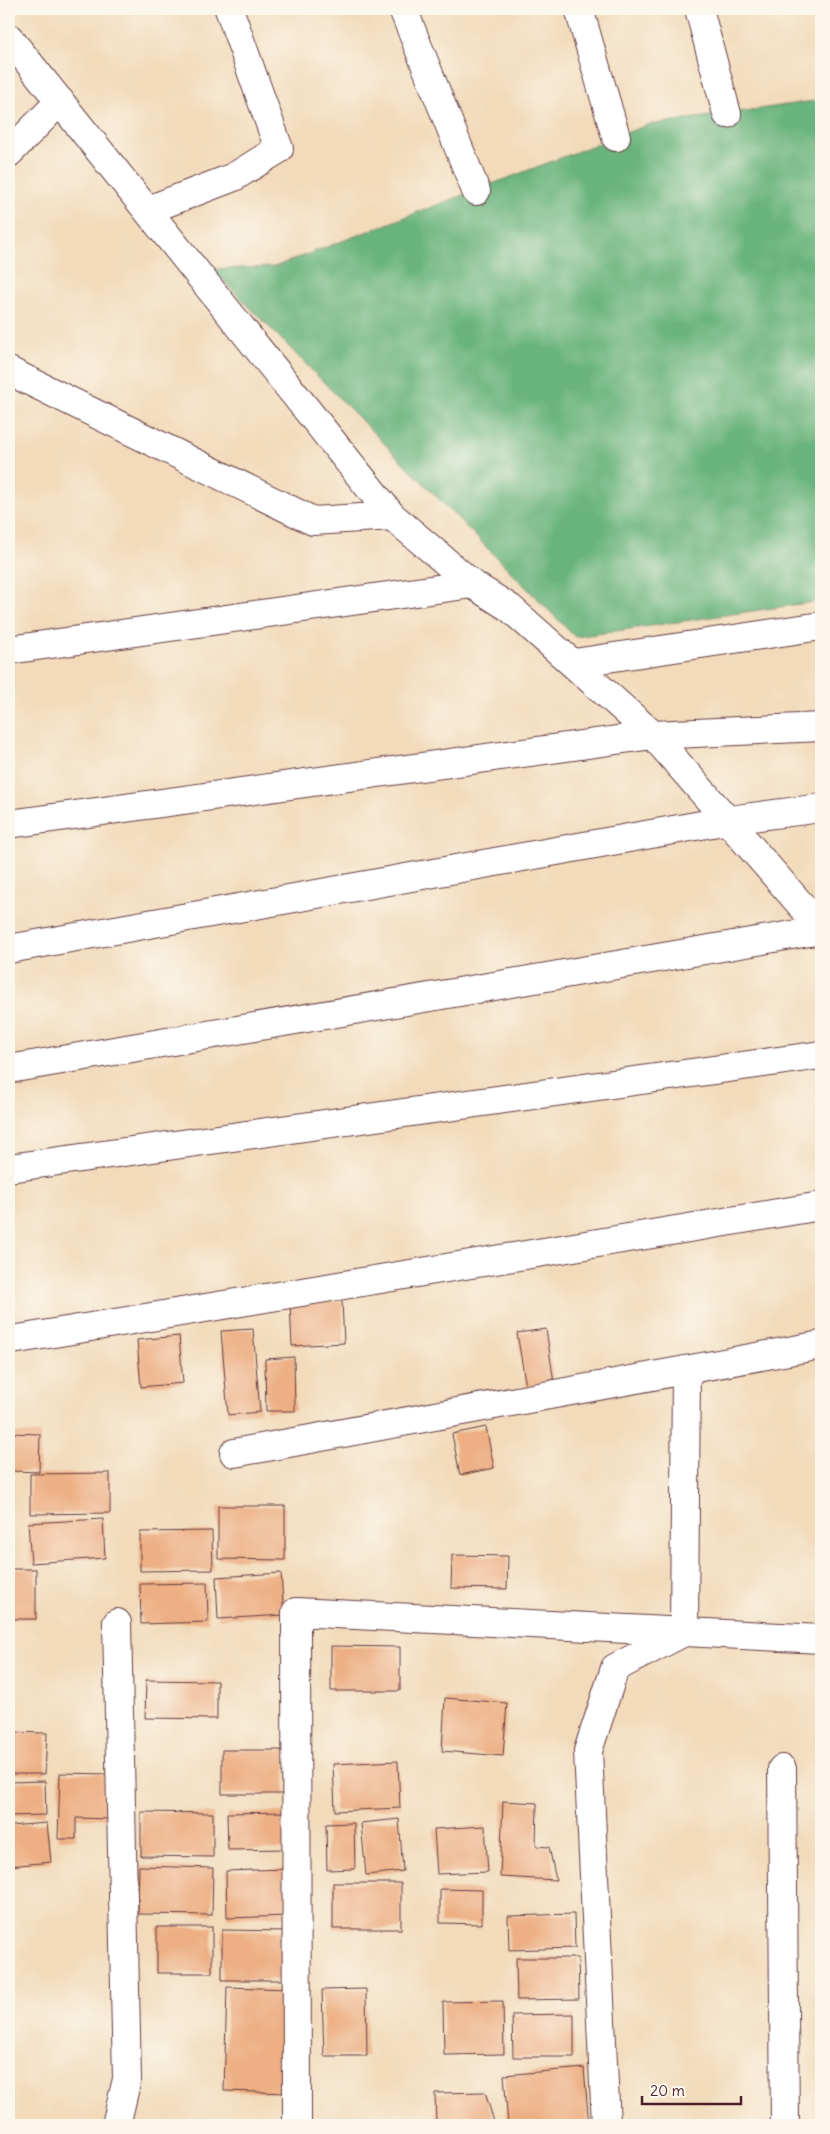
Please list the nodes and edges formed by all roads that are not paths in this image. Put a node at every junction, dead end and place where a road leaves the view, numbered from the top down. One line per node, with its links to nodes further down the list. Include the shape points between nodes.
1 (229, 9): 11 (street, via 279,149 234,177)
2 (403, 9): 10 (street)
3 (579, 9): 8 (street)
4 (699, 9): 7 (street)
5 (9, 38): 6 (street)
6 (60, 101): 9 (street); 11 (street)
7 (727, 114)
8 (616, 137)
9 (9, 153)
10 (476, 191)
11 (148, 210): 13 (street)
12 (9, 371): 13 (street, via 313,521)
13 (392, 516): 14 (street)
14 (472, 584): 16 (street); 17 (street, via 510,608)
15 (821, 626): 17 (street)
16 (9, 650)
17 (574, 663): 19 (street)
18 (821, 727): 19 (street)
19 (654, 736): 21 (street); 22 (street)
20 (821, 808): 21 (street)
21 (729, 820): 23 (street); 24 (street)
22 (9, 824)
23 (821, 929): 26 (street)
24 (9, 949)
25 (821, 1055): 27 (street)
26 (9, 1069)
27 (9, 1168)
28 (821, 1206): 29 (street)
29 (12, 1340)
30 (821, 1346): 31 (street)
31 (686, 1370): 32 (street); 34 (street)
32 (234, 1454)
33 (117, 1623): 37 (street, via 127,2079)
34 (684, 1632): 35 (street); 38 (street, via 296,1612); 39 (street, via 615,1668 588,1751)
35 (821, 1639)
36 (782, 1768): 40 (street)
37 (116, 2125)
38 (297, 2125)
39 (606, 2125)
40 (785, 2125)

